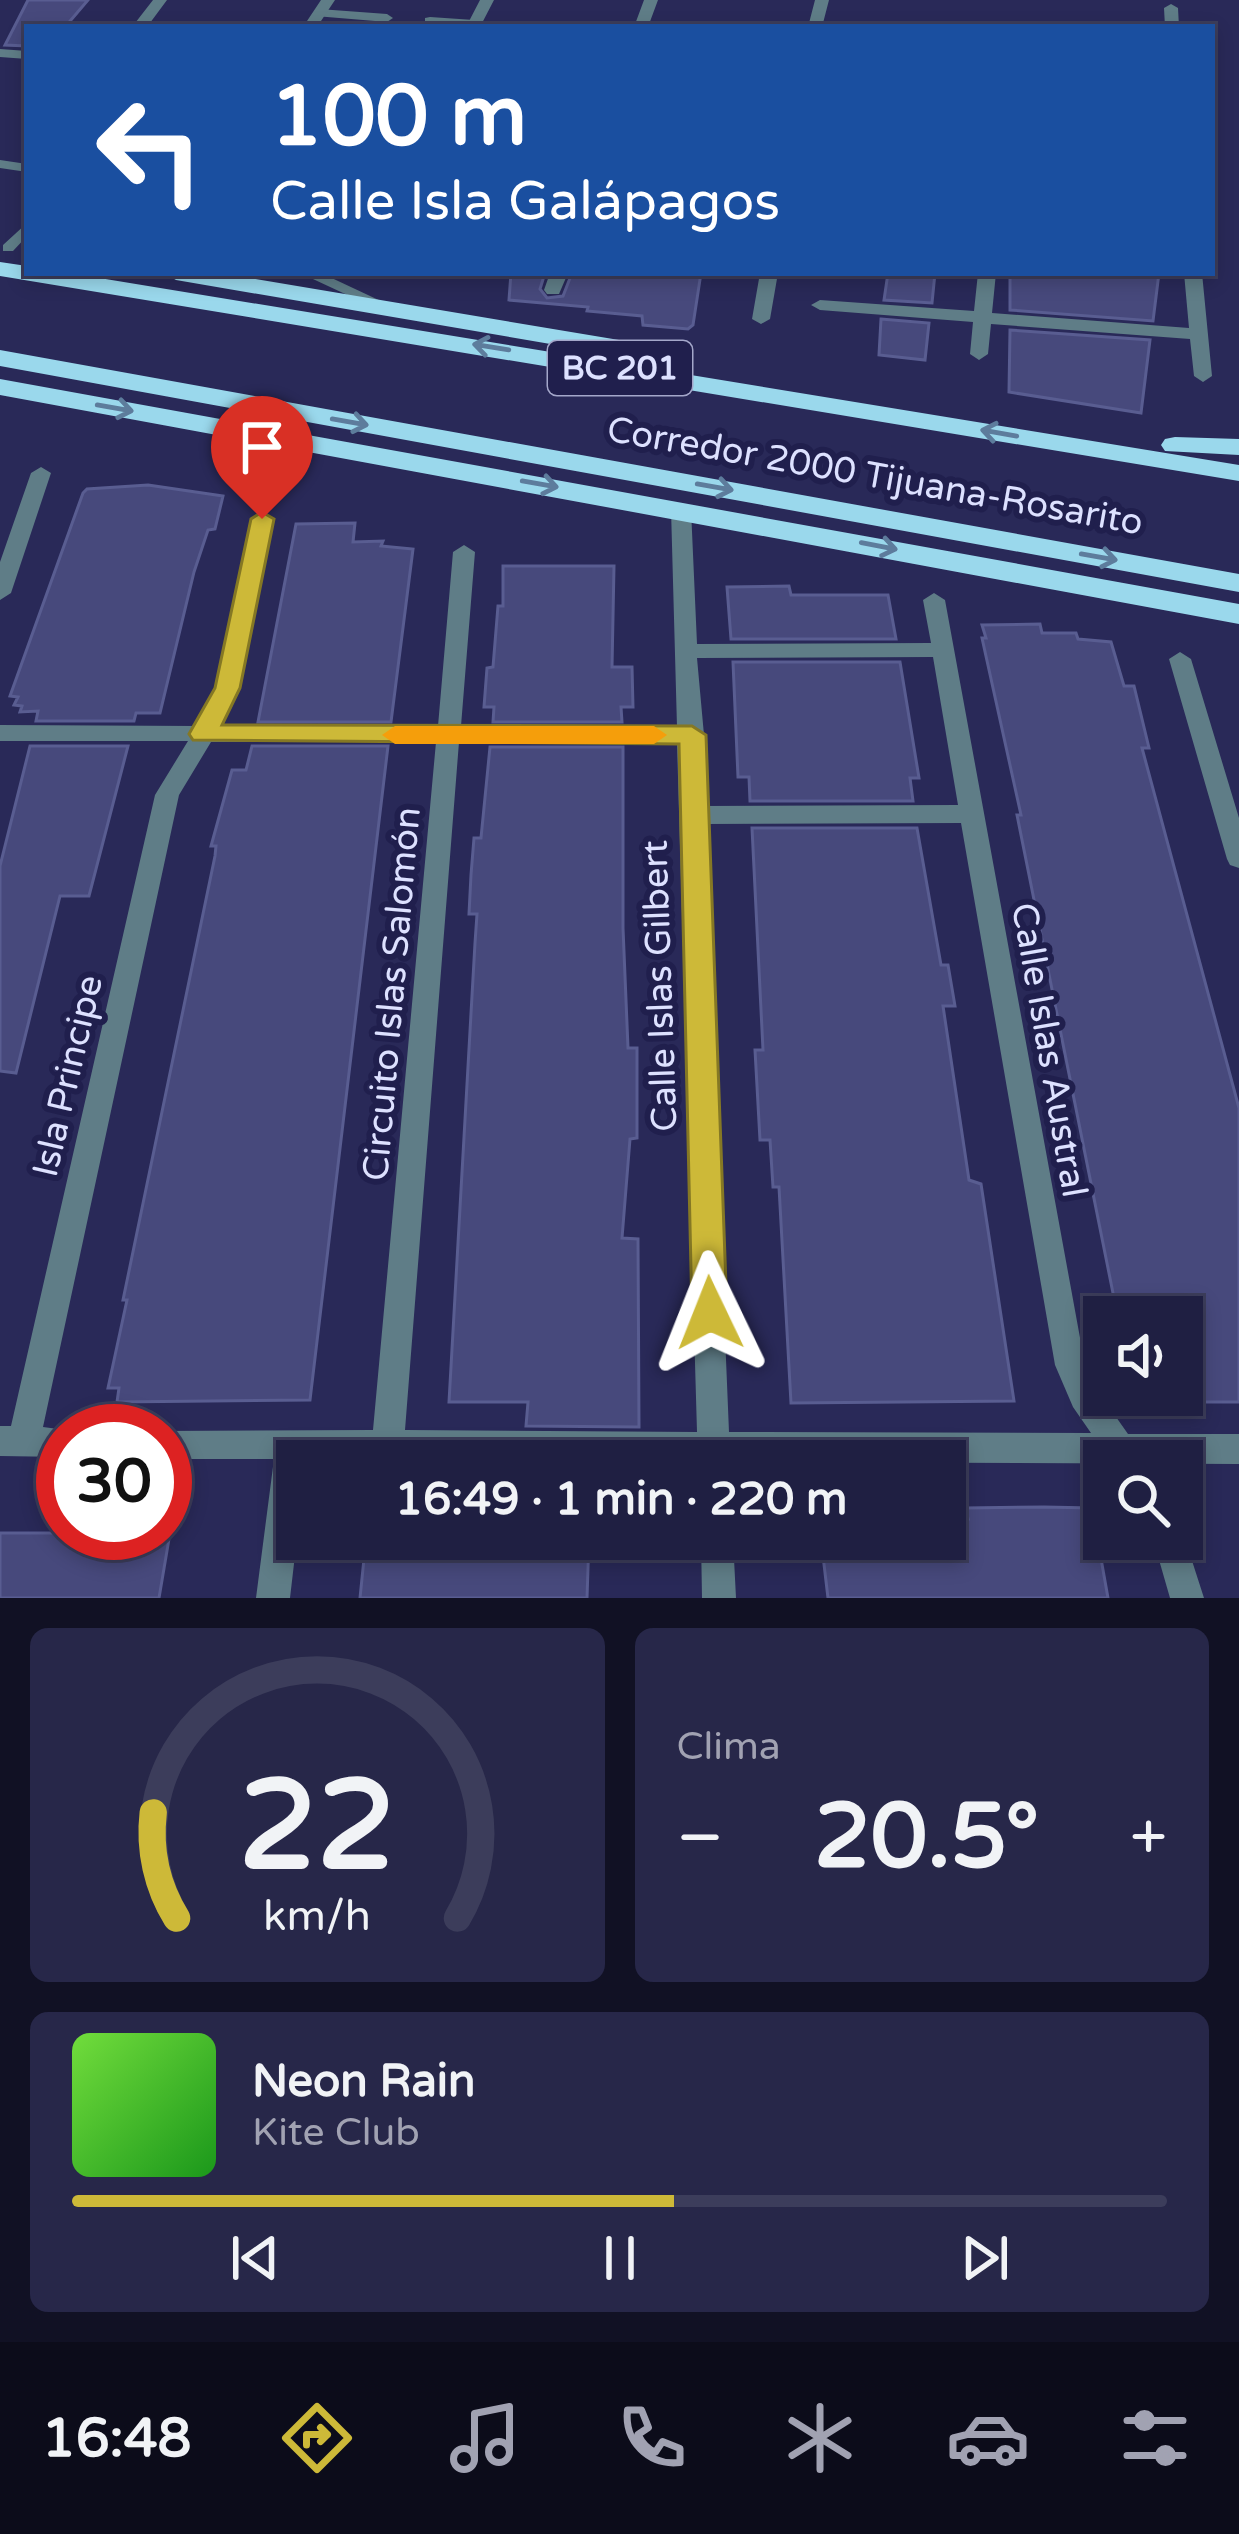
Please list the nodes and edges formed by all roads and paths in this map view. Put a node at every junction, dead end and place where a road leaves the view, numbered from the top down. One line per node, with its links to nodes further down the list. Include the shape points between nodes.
1 (160, 0): 6 (street)
2 (1171, 8): 8 (street)
3 (319, 13): 4 (lane)
4 (387, 17)
5 (430, 21): 7 (lane)
6 (141, 24)
7 (456, 24)
8 (1172, 24)
9 (113, 276): 24 (highway, Corredor 2000 Tijuana-Rosarito / BC 201, one-way to 9)
10 (196, 276): 15 (highway)
11 (315, 276): 15 (lane)
12 (768, 276): 18 (street)
13 (987, 276): 17 (street)
14 (1193, 276): 19 (street)
15 (377, 303): 24 (highway, via 635,347)
16 (820, 305): 17 (street)
17 (983, 317): 19 (street); 20 (street)
18 (761, 319)
19 (1198, 334): 22 (street)
20 (979, 354)
21 (0, 358): 32 (highway, Corredor 2000 Tijuana-Rosarito, one-way to 32)
22 (1203, 376)
23 (0, 387): 29 (highway, one-way to 29)
24 (800, 399): 25 (highway, Corredor 2000 Tijuana-Rosarito / BC 201, one-way to 24)
25 (1045, 441): 26 (highway); 28 (highway, Corredor 2000 Tijuana-Rosarito / BC 201)
26 (1239, 446)
27 (41, 473): 33 (street)
28 (1239, 473)
29 (681, 509): 35 (highway, one-way to 35); 37 (street, Calle Islas Gilbert)
30 (262, 519): 40 (street, Isla Principe, via 227,688)
31 (464, 552): 41 (street, Circuito Islas Salomón)
32 (1239, 583)
33 (0, 593)
34 (934, 599): 36 (street, Calle Islas Austral)
35 (1239, 614)
36 (941, 650): 37 (street); 43 (street, Calle Islas Austral)
37 (688, 652): 42 (street, Calle Islas Gilbert)
38 (1180, 659): 45 (street)
39 (0, 734): 40 (street)
40 (202, 734): 41 (street); 49 (street, Isla Principe, via 167,795)
41 (451, 735): 42 (street); 46 (street, Circuito Islas Salomón)
42 (692, 735): 44 (street, Calle Islas Gilbert)
43 (969, 814): 44 (street); 48 (street, Calle Islas Austral, via 1070,1365)
44 (694, 815): 47 (street, Calle Islas Gilbert)
45 (1239, 859)
46 (388, 1440)
47 (714, 1440)
48 (1114, 1440)
49 (12, 1441)
50 (192, 1444): 51 (street)
51 (276, 1446)
52 (1239, 1448): 53 (street)
53 (1203, 1450)
54 (966, 1455): 55 (street)
55 (1083, 1455)
56 (278, 1560): 59 (street)
57 (718, 1560): 60 (street)
58 (1175, 1560): 61 (street)
59 (273, 1598)
60 (719, 1598)
61 (1187, 1598)

